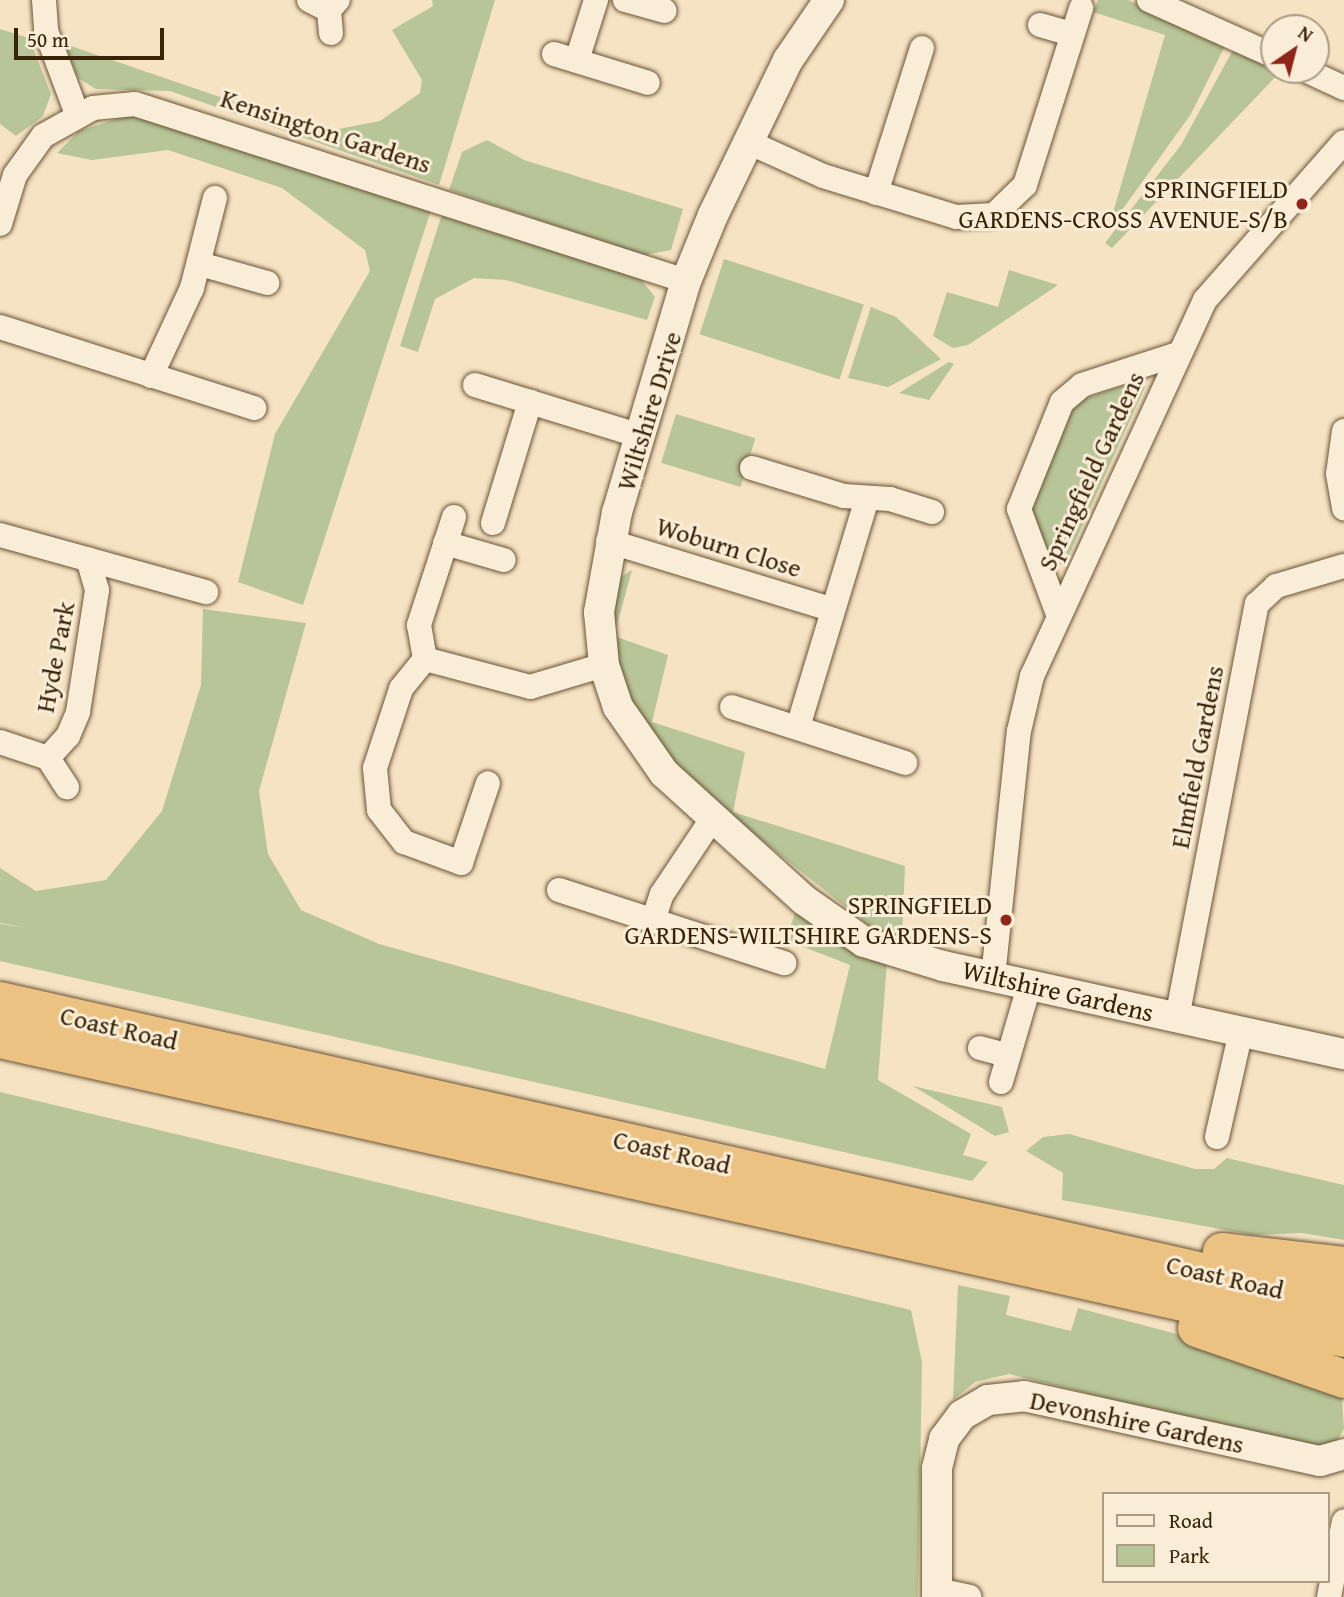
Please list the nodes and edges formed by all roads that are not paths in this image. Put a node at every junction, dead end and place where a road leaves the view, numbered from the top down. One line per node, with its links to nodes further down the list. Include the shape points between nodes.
1 (44, 0): 13 (street, via 46,31)
2 (596, 0): 12 (street, via 566,57)
3 (625, 0): 7 (street)
4 (830, 0): 14 (street, Wiltshire Drive)
5 (1149, 0): 11 (street)
6 (1082, 8): 9 (street)
7 (665, 11)
8 (1040, 25): 9 (street)
9 (1072, 34): 16 (street, via 1031,170 1009,204 967,219)
10 (922, 48): 16 (street)
11 (1260, 50)
12 (648, 83)
13 (77, 114): 18 (street, Kensington Gardens, via 31,149); 20 (street, Kensington Gardens, via 123,103 167,109)
14 (746, 141): 16 (street); 20 (street, Wiltshire Drive)
15 (1344, 142): 23 (street, Springfield Gardens, via 1223,273)
16 (876, 193)
17 (215, 198): 19 (street)
18 (0, 224)
19 (200, 264): 21 (street); 24 (street)
20 (686, 281): 29 (street, Wiltshire Drive)
21 (267, 283)
22 (0, 327): 24 (street)
23 (1178, 354): 44 (street, Springfield Gardens); 44 (street, Springfield Gardens, via 1082,385 1062,402 1019,509)
24 (150, 376): 27 (street)
25 (475, 385): 26 (street)
26 (530, 402): 29 (street); 35 (street)
27 (254, 408)
28 (1344, 431): 32 (street, via 1338,474)
29 (641, 436): 37 (street, Wiltshire Drive)
30 (752, 468): 31 (street)
31 (867, 499): 33 (street); 43 (street)
32 (1344, 508)
33 (932, 512)
34 (454, 517): 38 (street)
35 (493, 523)
36 (0, 535): 39 (street)
37 (608, 541): 43 (street, Woburn Close); 46 (street, Wiltshire Drive, via 599,612)
38 (445, 543): 40 (street); 45 (street, via 418,632)
39 (88, 559): 42 (street); 50 (street, Hyde Park, via 97,590 78,712 68,736)
40 (504, 560)
41 (1344, 566): 61 (street, Elmfield Gardens, via 1276,586 1257,604)
42 (206, 592)
43 (833, 610): 48 (street)
44 (1058, 614): 58 (street, Springfield Gardens, via 1022,709)
45 (425, 659): 46 (street, via 530,688); 52 (street, via 401,689 375,768 379,810 404,842 461,863)
46 (604, 665): 54 (street, Wiltshire Drive, via 638,742)
47 (732, 707): 48 (street)
48 (798, 727): 51 (street)
49 (0, 742): 50 (street)
50 (48, 758): 53 (street)
51 (905, 763)
52 (488, 783)
53 (67, 788)
54 (712, 819): 56 (street, via 662,894); 58 (street, Wiltshire Gardens, via 852,936 893,954)
55 (559, 890): 56 (street)
56 (653, 921): 57 (street)
57 (784, 963)
58 (993, 977): 59 (street, Wiltshire Gardens)
59 (1029, 986): 61 (street, Wiltshire Gardens); 66 (street)
60 (0, 1001): 69 (highway, Coast Road)
61 (1177, 1018): 62 (street, Wiltshire Gardens)
62 (1241, 1031): 65 (street, Wiltshire Gardens); 68 (street)
63 (0, 1039): 70 (highway, Coast Road)
64 (980, 1048): 66 (street)
65 (1344, 1054)
66 (1006, 1055): 67 (street)
67 (1000, 1082)
68 (1217, 1137)
69 (813, 1183): 71 (highway, via 1268,1260); 72 (highway, Coast Road)
70 (982, 1259): 73 (highway, Coast Road); 74 (highway)
71 (1344, 1266)
72 (1344, 1304)
73 (1344, 1338)
74 (1339, 1380)
75 (1344, 1454): 77 (street, Devonshire Gardens, via 1320,1461 1024,1396 988,1400 962,1415 944,1439 937,1468)
76 (1344, 1521): 79 (street)
77 (937, 1594): 78 (street)
78 (969, 1597)
79 (1329, 1597)

